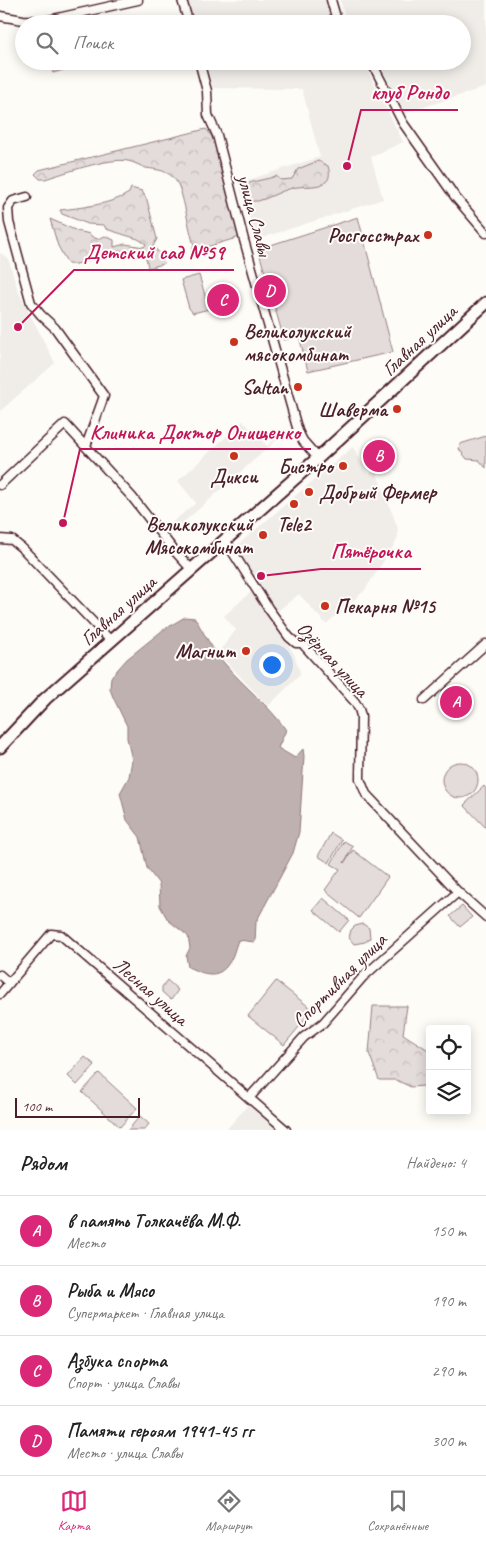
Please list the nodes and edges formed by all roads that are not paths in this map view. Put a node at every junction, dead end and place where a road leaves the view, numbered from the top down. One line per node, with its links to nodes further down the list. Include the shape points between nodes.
1 (138, 0): 4 (street)
2 (182, 0): 5 (street)
3 (331, 0): 6 (street)
4 (71, 15)
5 (186, 15)
6 (335, 15)
7 (0, 16): 8 (street)
8 (15, 19)
9 (201, 70): 15 (street, улица Славы, via 208,115 217,136 298,431)
10 (376, 70): 12 (street, via 402,123 456,198)
11 (27, 197): 14 (street, via 13,201 8,208 31,303 55,328 104,396)
12 (486, 233)
13 (486, 303): 15 (main road, Главная улица)
14 (86, 446): 16 (street, via 65,424); 19 (street)
15 (318, 458): 18 (main road, Главная улица)
16 (0, 485)
17 (0, 539): 20 (street, via 12,540 23,549)
18 (225, 540): 19 (main road, Главная улица); 24 (street, Озёрная улица, via 289,637 302,643 359,709 360,779 366,794)
19 (192, 570): 20 (main road, Главная улица)
20 (111, 642): 23 (main road, Главная улица, via 45,700)
21 (486, 644): 22 (street)
22 (424, 700)
23 (0, 747)
24 (458, 892): 25 (street, Озёрная улица); 29 (street, Спортивная улица, via 363,977)
25 (486, 917)
26 (0, 975): 27 (street)
27 (9, 983): 28 (street, Лесная улица); 29 (street, Лесная улица, via 51,934 61,935)
28 (0, 994)
29 (250, 1098): 30 (street, Лесная улица)
30 (286, 1130)

